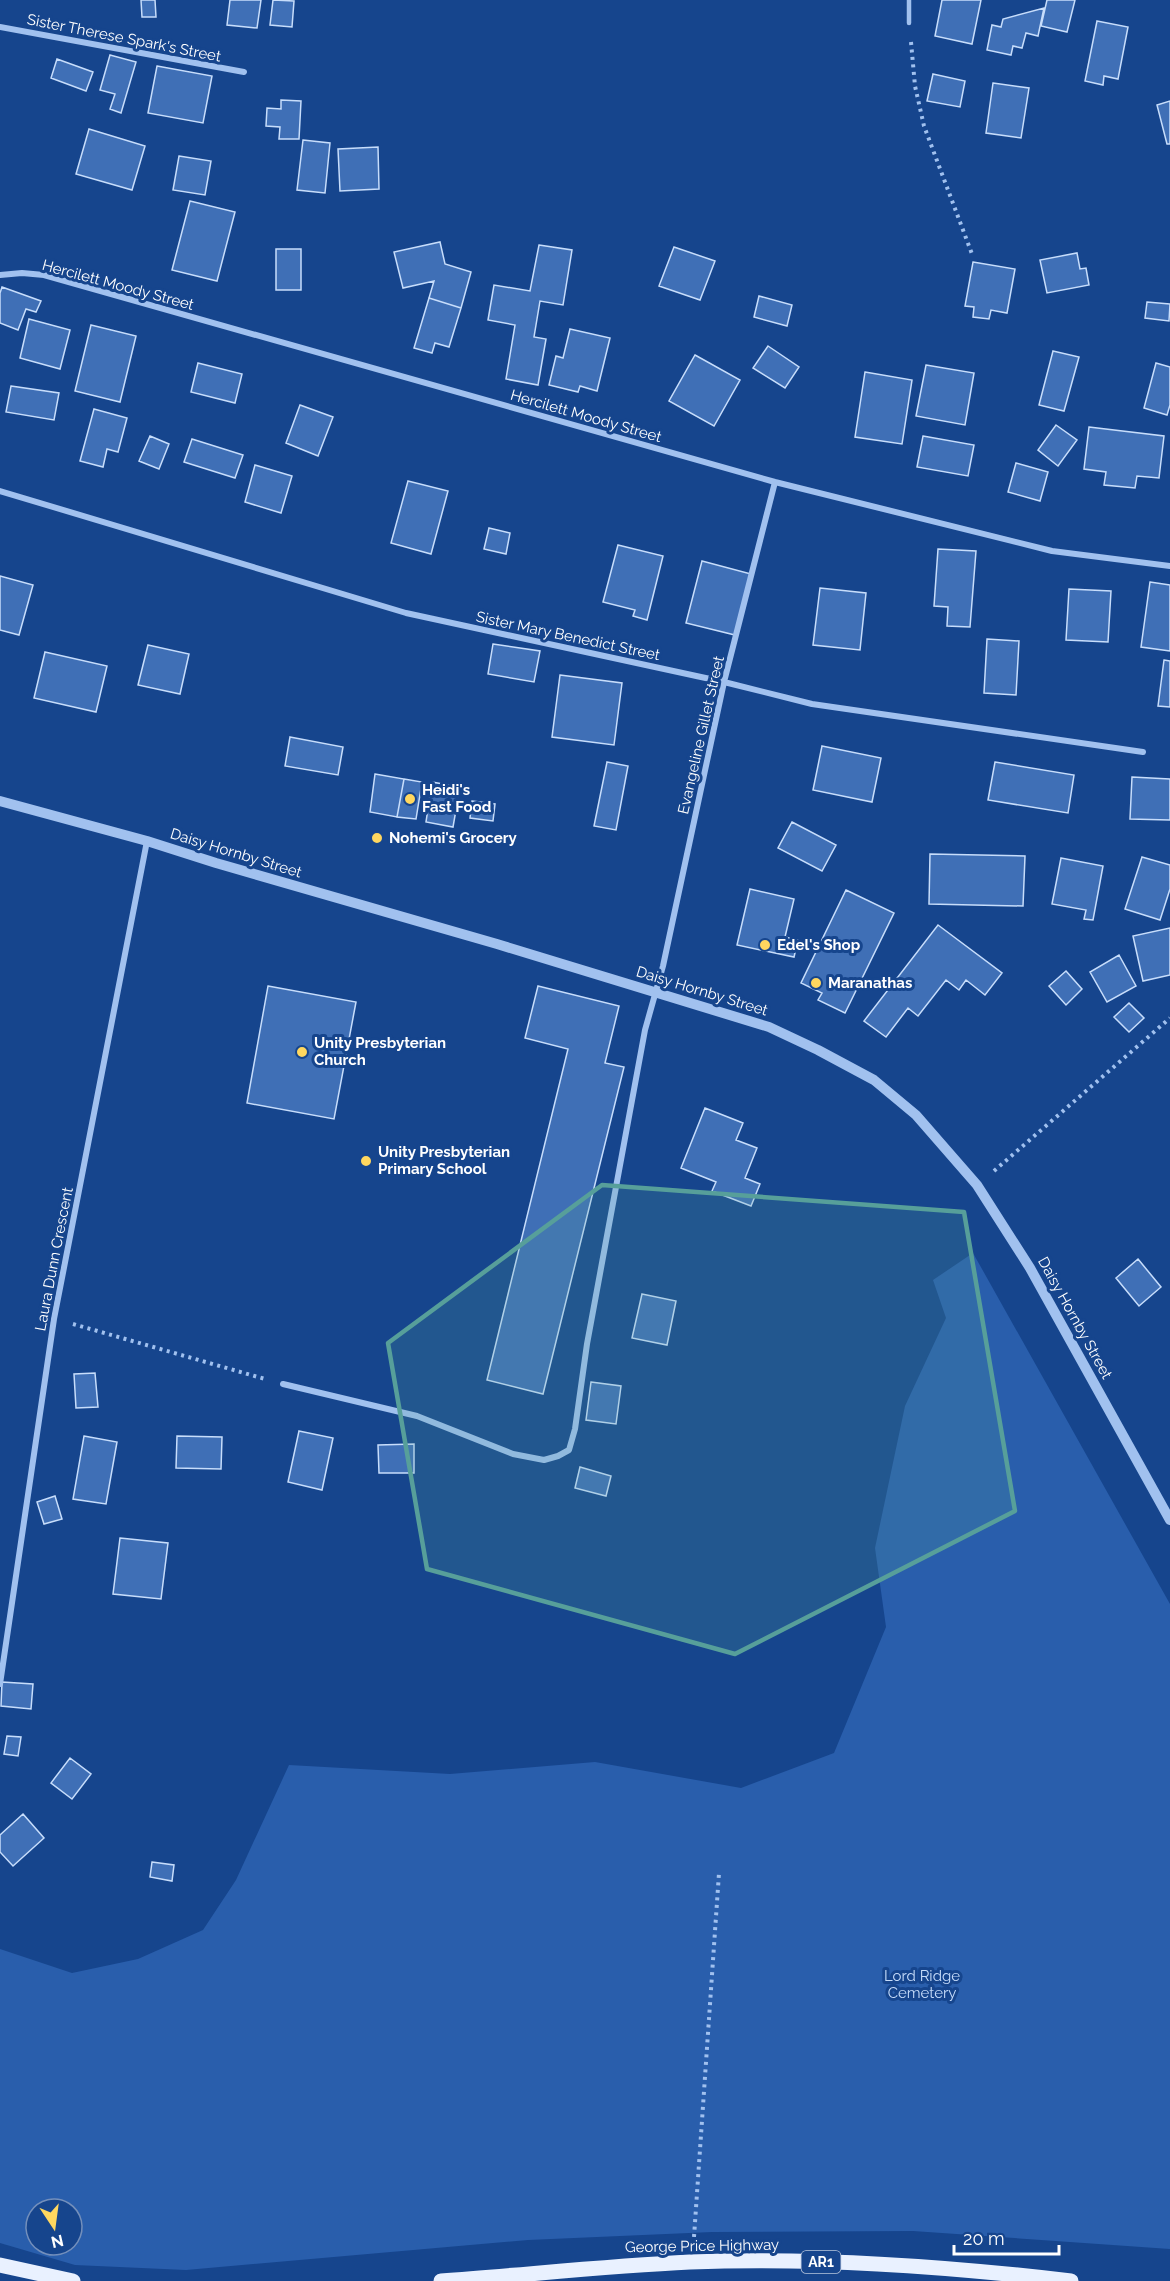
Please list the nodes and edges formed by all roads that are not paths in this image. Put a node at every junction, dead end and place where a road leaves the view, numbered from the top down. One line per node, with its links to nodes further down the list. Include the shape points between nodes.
1 (909, 0): 2 (lane)
2 (909, 23)
3 (0, 27): 4 (street, Sister Therese Spark's Street)
4 (244, 72)
5 (0, 275): 6 (street, Hercilett Moody Street, via 44,275)
6 (775, 482): 8 (street, Hercilett Moody Street, via 1052,551); 9 (street, Evangeline Gillet Street)
7 (0, 491): 9 (street, Sister Mary Benedict Street, via 406,613)
8 (1170, 566)
9 (724, 682): 10 (street, Sister Mary Benedict Street, via 812,704); 13 (street, Evangeline Gillet Street)
10 (1143, 752)
11 (0, 801): 12 (street, Daisy Hornby Street)
12 (147, 841): 13 (street, Daisy Hornby Street); 16 (street, Laura Dunn Crescent, via 54,1319)
13 (657, 994): 14 (street, Evangeline Gillet Street, via 645,1030 569,1450 544,1460 513,1454 417,1416); 15 (street, Daisy Hornby Street, via 769,1027 874,1080 916,1115 977,1185 1030,1268)
14 (283, 1384)
15 (1170, 1520)
16 (0, 1684)
17 (0, 2265): 20 (main road)
18 (588, 2275): 19 (main road, George Price Highway / AR1); 22 (main road, George Price Highway / AR1, via 692,2262 849,2262)
19 (542, 2277): 21 (main road, George Price Highway / AR1)
20 (73, 2281)
21 (441, 2281)
22 (1071, 2281)

